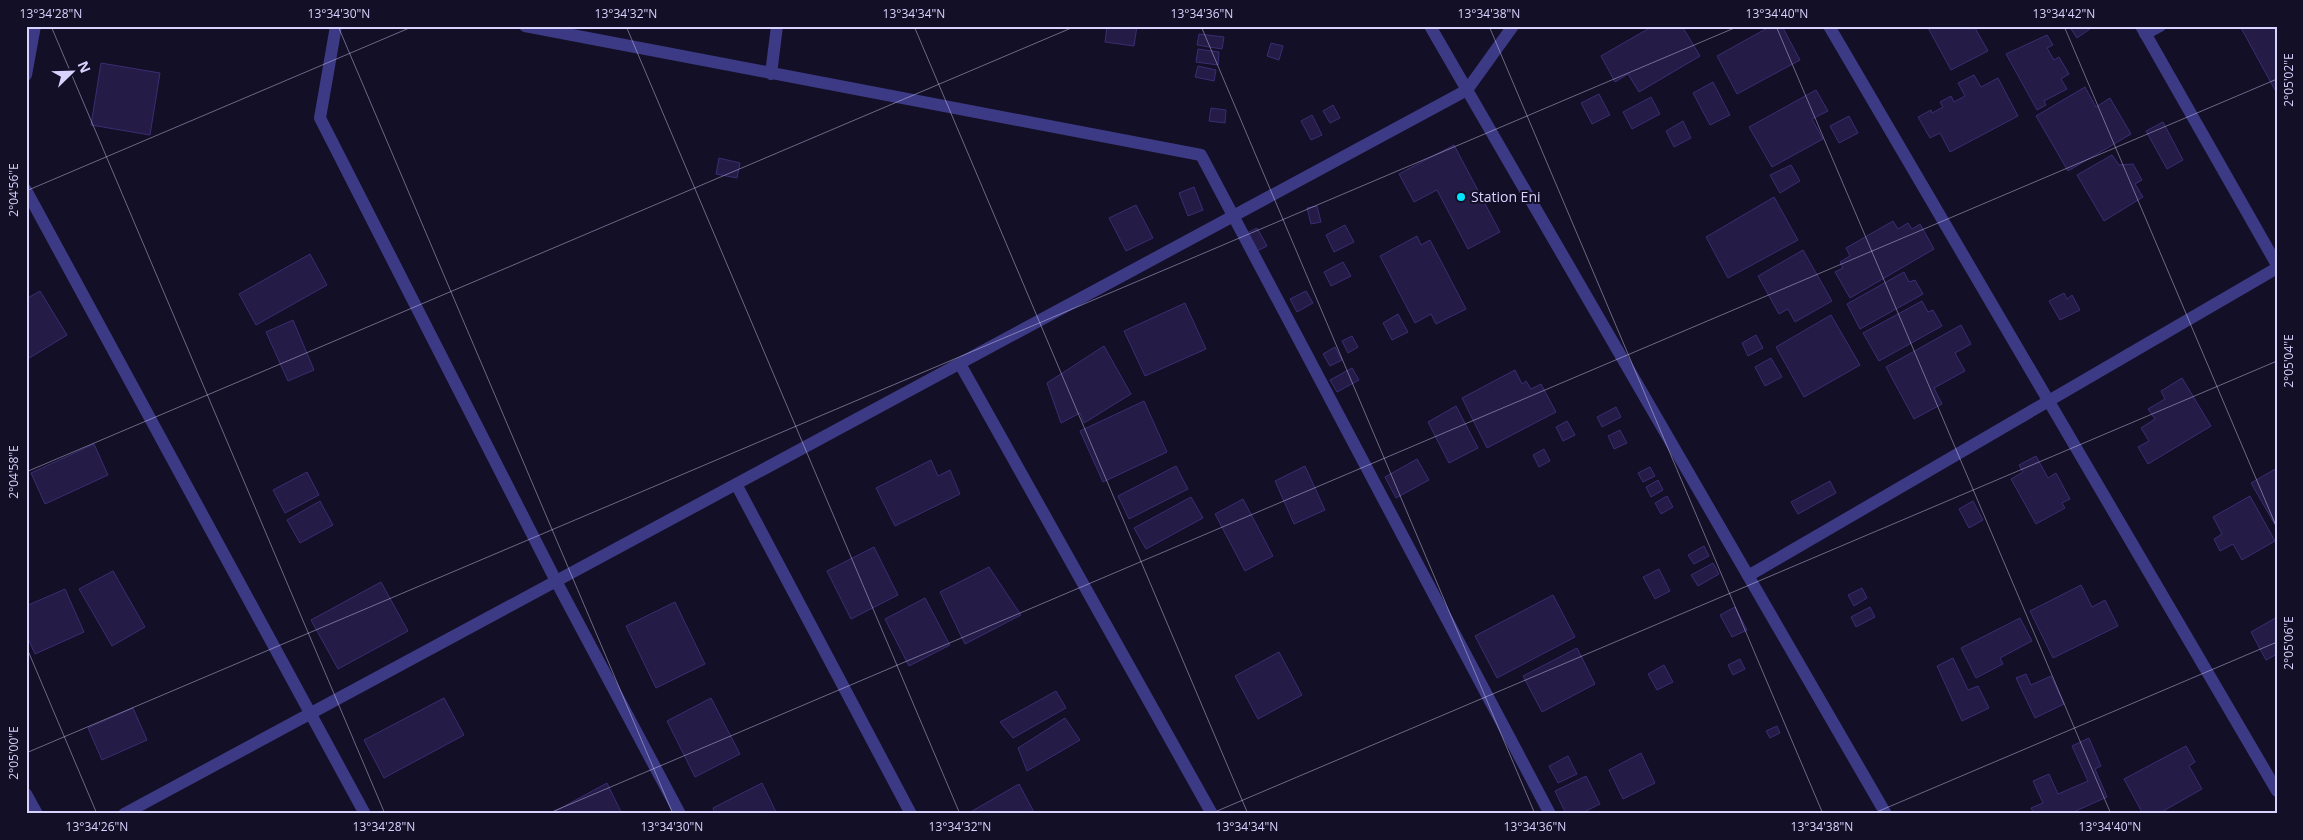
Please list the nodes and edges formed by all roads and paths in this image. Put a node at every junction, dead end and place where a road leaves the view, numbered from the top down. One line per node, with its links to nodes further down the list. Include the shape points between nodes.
1 (35, 26): 11 (street)
2 (336, 26): 20 (street, via 320,118)
3 (525, 26): 10 (street)
4 (777, 26): 10 (street)
5 (1430, 26): 12 (street)
6 (1513, 26): 12 (street)
7 (1829, 26): 17 (street)
8 (2160, 26): 9 (street)
9 (2143, 30): 15 (street)
10 (771, 74): 14 (street, via 1201,155)
11 (26, 75)
12 (1467, 90): 14 (street); 19 (street)
13 (26, 190): 21 (street)
14 (1233, 216): 16 (street); 31 (street)
15 (2277, 267): 17 (street)
16 (960, 364): 18 (street); 30 (street)
17 (2048, 401): 19 (street); 22 (street)
18 (736, 484): 20 (street); 29 (street)
19 (1748, 576): 24 (street)
20 (556, 581): 21 (street); 28 (street)
21 (310, 714): 26 (street); 27 (street)
22 (2277, 792)
23 (26, 794): 25 (street)
24 (1883, 813)
25 (37, 814)
26 (124, 814)
27 (365, 814)
28 (680, 814)
29 (911, 814)
30 (1212, 814)
31 (1550, 814)

